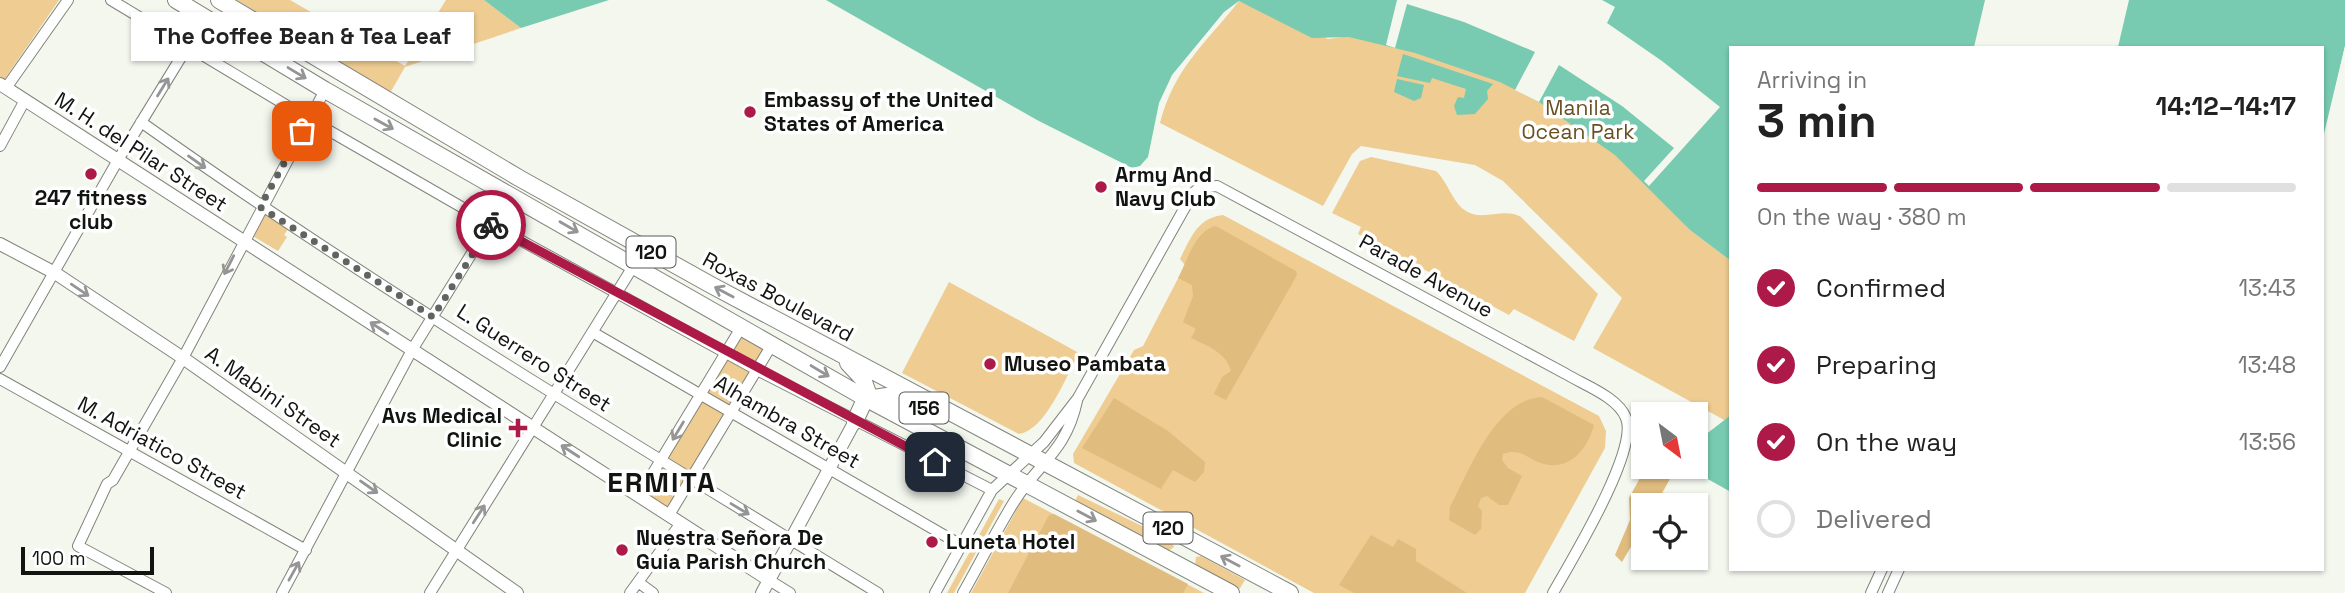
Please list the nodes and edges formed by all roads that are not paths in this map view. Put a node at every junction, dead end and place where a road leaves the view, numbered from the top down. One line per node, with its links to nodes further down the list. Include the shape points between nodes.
1 (68, 0): 7 (street)
2 (111, 0): 6 (street)
3 (176, 0): 5 (highway, Roxas Boulevard / 120)
4 (219, 0): 28 (highway, Roxas Boulevard / 120, one-way to 4, via 519,178)
5 (205, 18): 6 (street); 8 (highway, Roxas Boulevard / 120, one-way to 8)
6 (188, 46): 10 (street); 11 (street, one-way to 6)
7 (3, 86): 9 (main road, M. H. del Pilar Street)
8 (325, 90): 10 (street); 14 (highway, Roxas Boulevard / 120, one-way to 14)
9 (25, 100): 12 (street); 13 (main road, M. H. del Pilar Street)
10 (309, 119): 15 (street); 16 (street)
11 (141, 122): 13 (street); 15 (street, L. Guerrero Street, one-way to 15)
12 (0, 146)
13 (118, 160): 17 (main road, M. H. del Pilar Street); 20 (street)
14 (509, 193): 16 (street); 19 (highway, Roxas Boulevard / 120, one-way to 19)
15 (260, 207): 17 (street); 22 (street, L. Guerrero Street)
16 (491, 224): 21 (street); 22 (street)
17 (242, 240): 26 (main road, M. H. del Pilar Street, one-way to 17); 29 (street, one-way to 29)
18 (0, 244): 20 (main road, A. Mabini Street)
19 (634, 265): 21 (street); 23 (highway, Roxas Boulevard / 120)
20 (55, 273): 29 (main road, A. Mabini Street, one-way to 29); 30 (street)
21 (618, 292): 24 (street); 27 (street)
22 (433, 317): 26 (street); 33 (street, L. Guerrero Street)
23 (742, 326): 25 (highway, Roxas Boulevard / 120); 27 (street)
24 (594, 332): 33 (street); 34 (street, Alhambra Street)
25 (773, 343): 31 (street); 36 (highway, Roxas Boulevard / 120, one-way to 36)
26 (412, 350): 40 (main road, M. H. del Pilar Street); 46 (street)
27 (726, 351): 31 (street); 34 (street)
28 (839, 355): 36 (highway, via 863,379); 39 (highway, Roxas Boulevard / 120)
29 (183, 358): 41 (street); 46 (main road, A. Mabini Street)
30 (0, 367)
31 (758, 370): 37 (street); 38 (street)
32 (0, 379): 41 (street, M. Adriatico Street)
33 (556, 394): 40 (street); 43 (street, L. Guerrero Street)
34 (700, 394): 37 (street, Alhambra Street); 43 (street, one-way to 43)
35 (1078, 398): 42 (street, via 1045,442); 44 (street, via 1059,448); 77 (street, Parade Avenue, via 1186,204 1199,188 1227,188 1566,374 1609,400 1626,418 1622,459)
36 (867, 400): 38 (highway); 39 (highway, 156, via 887,396); 47 (highway, Roxas Boulevard / 120)
37 (731, 413): 45 (street, Alhambra Street); 48 (street)
38 (855, 421): 45 (main road); 50 (street)
39 (981, 426): 42 (highway, Roxas Boulevard / 120)
40 (534, 428): 51 (main road, M. H. del Pilar Street, one-way to 40); 57 (street, one-way to 40)
41 (129, 451): 58 (street, M. Adriatico Street); 64 (street, via 78,546)
42 (1030, 454): 44 (highway, Roxas Boulevard / 120); 47 (street)
43 (660, 461): 48 (street, L. Guerrero Street); 51 (street)
44 (1046, 463): 49 (street); 54 (highway, Roxas Boulevard / 120)
45 (830, 469): 55 (main road); 56 (street, Alhambra Street)
46 (348, 473): 57 (main road, A. Mabini Street, one-way to 57); 58 (street)
47 (1007, 474): 49 (highway, Roxas Boulevard / 120); 50 (street)
48 (691, 478): 52 (street); 55 (street, L. Guerrero Street, one-way to 55)
49 (1026, 484): 59 (highway, Roxas Boulevard / 120, one-way to 59); 74 (street)
50 (992, 490): 56 (street)
51 (639, 496): 52 (main road, M. H. del Pilar Street)
52 (669, 514): 53 (main road, M. H. del Pilar Street)
53 (681, 523): 62 (main road, M. H. del Pilar Street); 63 (street)
54 (1187, 538): 59 (highway); 76 (highway, Roxas Boulevard / 120, one-way to 54)
55 (791, 540): 62 (main road); 72 (street, L. Guerrero Street)
56 (961, 545): 73 (street)
57 (457, 549): 66 (street); 67 (main road, A. Mabini Street)
58 (306, 550): 65 (street, one-way to 58)
59 (1174, 563): 75 (highway, Roxas Boulevard / 120)
60 (1881, 571): 78 (street)
61 (1898, 571): 79 (street)
62 (769, 580): 70 (main road); 71 (street, M. H. del Pilar Street)
63 (638, 582): 68 (street); 69 (street)
64 (166, 593)
65 (282, 593)
66 (430, 593)
67 (517, 593)
68 (630, 593)
69 (653, 593)
70 (762, 593)
71 (790, 593)
72 (878, 593)
73 (935, 593)
74 (963, 593)
75 (1231, 593)
76 (1290, 593)
77 (1553, 593)
78 (1871, 593)
79 (1888, 593)

